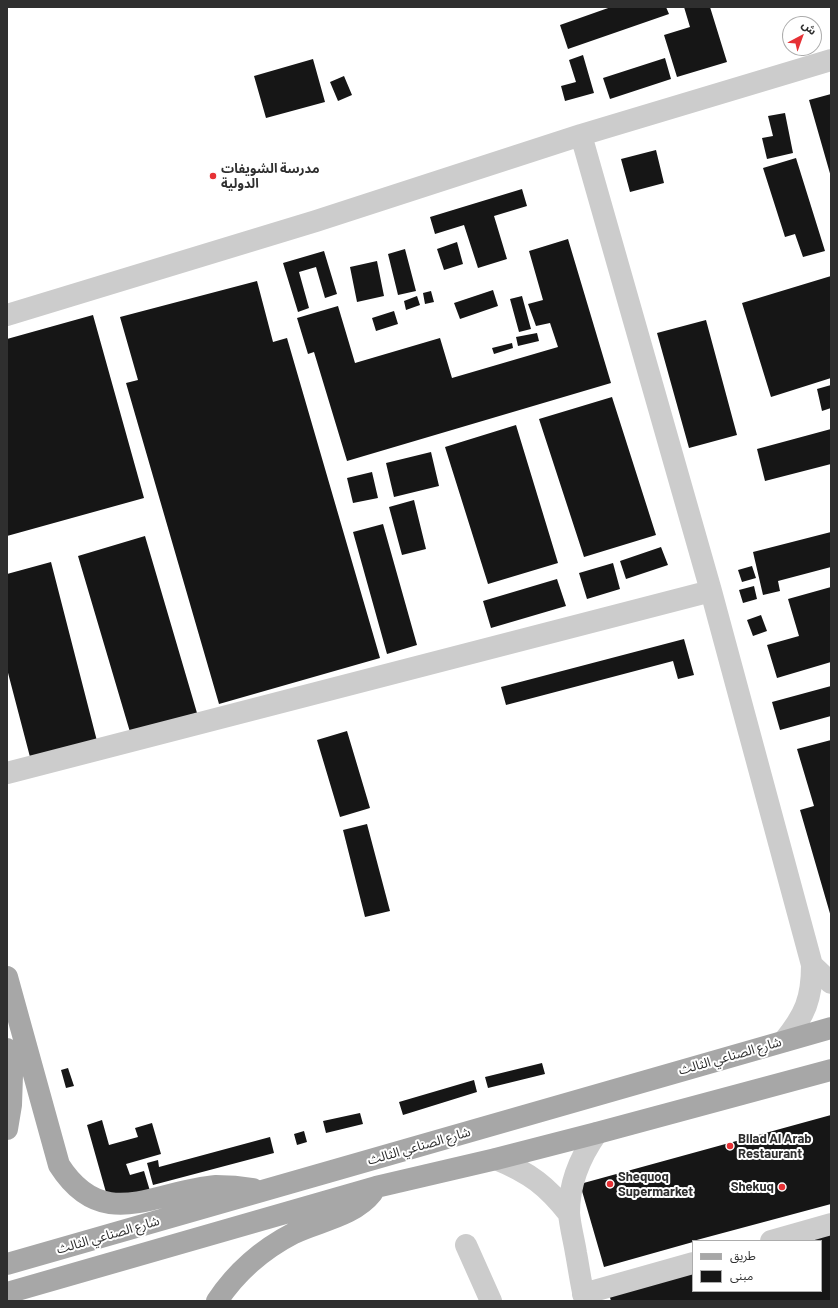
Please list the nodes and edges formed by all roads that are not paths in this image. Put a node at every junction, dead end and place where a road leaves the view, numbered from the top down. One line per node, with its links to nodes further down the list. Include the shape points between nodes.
1 (831, 60): 2 (street)
2 (581, 135): 3 (street, via 316,221); 4 (street)
3 (7, 315)
4 (711, 591): 5 (street); 6 (street)
5 (7, 773)
6 (812, 965): 8 (street); 10 (street, via 812,984 807,1005)
7 (7, 977): 17 (main road, via 59,1165 68,1179 81,1191 96,1200 129,1204 216,1186)
8 (831, 983)
9 (831, 1028): 10 (main road, شارع الصناعي الثالث)
10 (784, 1041): 17 (main road, شارع الصناعي الثالث)
11 (7, 1049): 13 (main road, via 12,1075)
12 (831, 1070): 14 (main road)
13 (7, 1129)
14 (598, 1133): 15 (main road); 18 (street, via 587,1148 575,1174)
15 (496, 1159): 16 (main road); 18 (street, via 537,1180 555,1196)
16 (376, 1187): 24 (main road); 26 (main road, via 363,1202 351,1210 294,1233 263,1252 229,1283)
17 (264, 1191): 23 (main road, شارع الصناعي الثالث)
18 (569, 1214): 25 (street)
19 (831, 1224): 20 (street)
20 (775, 1240)
21 (466, 1246): 27 (street)
22 (692, 1263): 25 (street)
23 (7, 1264)
24 (7, 1293)
25 (584, 1297)
26 (217, 1301)
27 (491, 1301)

